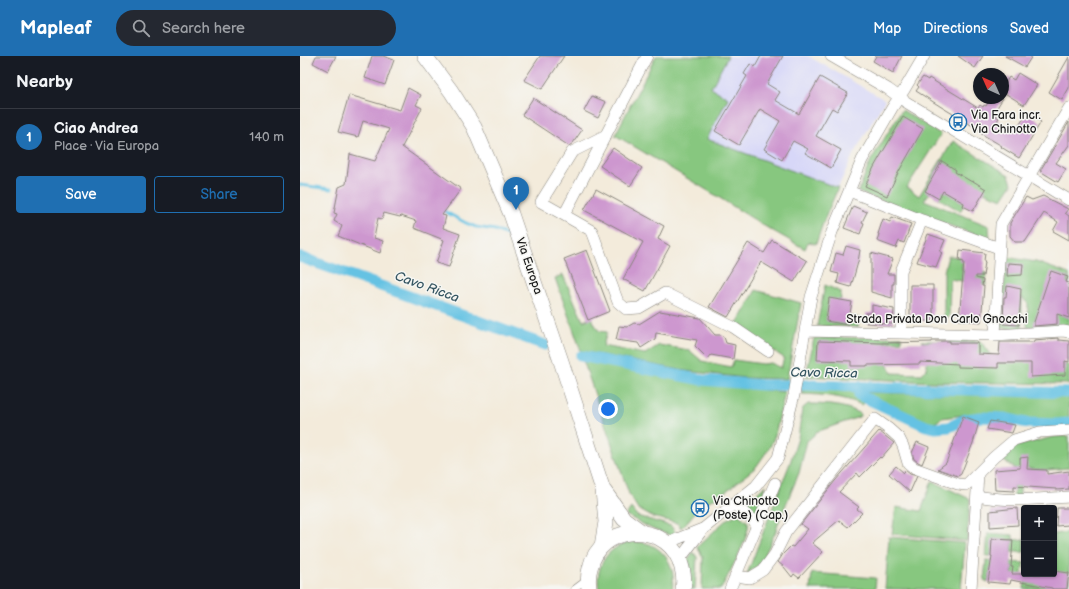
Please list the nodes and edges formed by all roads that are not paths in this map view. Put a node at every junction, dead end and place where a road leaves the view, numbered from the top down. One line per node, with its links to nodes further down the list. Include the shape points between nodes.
1 (425, 56): 22 (main road, Via Europa, via 474,127 511,214)
2 (647, 56): 7 (street)
3 (831, 56): 5 (street)
4 (924, 56): 5 (street)
5 (899, 97): 8 (street); 9 (street, via 862,160)
6 (1069, 108): 8 (street)
7 (606, 135): 11 (street); 11 (street, via 572,152 541,202)
8 (1029, 176): 10 (street); 13 (street, via 1001,224)
9 (848, 191): 12 (street); 14 (street, via 811,297)
10 (1069, 200)
11 (564, 215): 18 (street, via 592,230 618,302 626,309 639,308 665,293 733,327)
12 (922, 220): 13 (street); 16 (street, via 901,271)
13 (999, 248): 17 (street)
14 (805, 331): 16 (street, Strada Privata Don Carlo Gnocchi); 25 (street, via 794,395 778,458 756,486)
15 (1069, 332): 17 (street, Strada Privata Don Carlo Gnocchi)
16 (901, 333): 17 (street, Strada Privata Don Carlo Gnocchi)
17 (995, 335)
18 (768, 351)
19 (1069, 430): 20 (street, via 1040,432 1014,440)
20 (978, 474): 23 (street); 32 (street, via 966,485 914,468 908,463 899,438 875,419 786,532 763,570 750,578)
21 (775, 483): 26 (street)
22 (603, 490): 28 (main road, Via Europa, via 624,519); 30 (main road, Via Europa, via 606,522)
23 (977, 496): 24 (street, via 990,499); 37 (street)
24 (1069, 497)
25 (734, 504): 26 (street); 27 (street)
26 (757, 524): 32 (street)
27 (703, 529): 29 (street); 31 (street)
28 (643, 533): 29 (main road, via 656,536); 30 (main road, via 621,535)
29 (667, 543): 31 (main road)
30 (602, 546): 33 (main road, via 590,567)
31 (679, 560): 35 (main road, via 682,567)
32 (735, 576): 36 (street)
33 (589, 584): 34 (lane)
34 (574, 589)
35 (683, 589)
36 (730, 589)
37 (973, 589)

